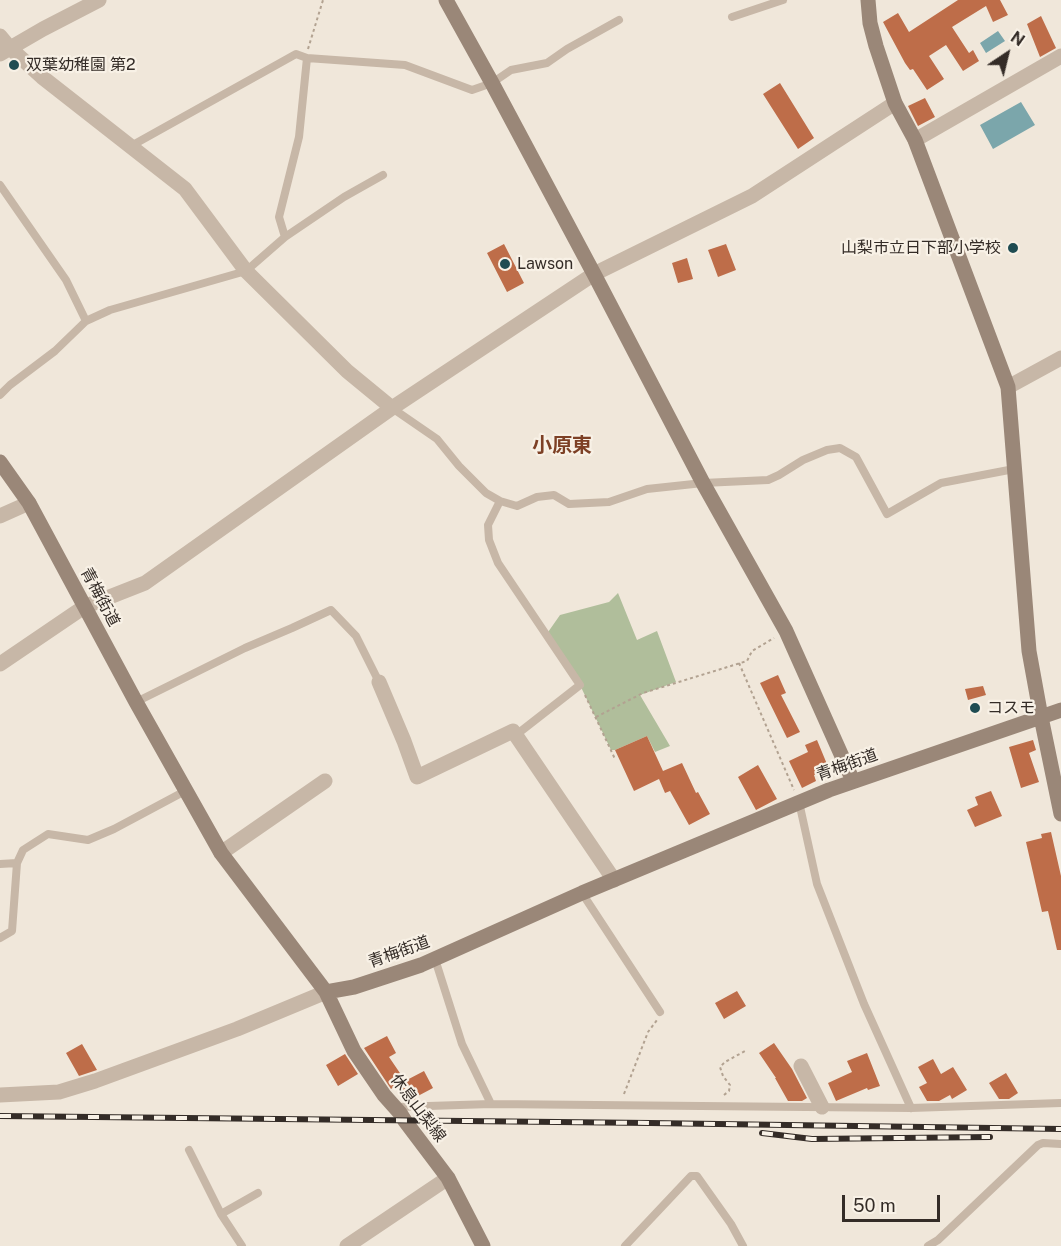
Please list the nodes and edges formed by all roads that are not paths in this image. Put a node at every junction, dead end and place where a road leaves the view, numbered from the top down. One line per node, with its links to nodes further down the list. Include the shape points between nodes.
1 (99, 0): 7 (street)
2 (446, 0): 10 (street)
3 (783, 0): 5 (lane)
4 (868, 0): 11 (street, via 876,46)
5 (732, 17)
6 (620, 20): 10 (lane, via 547,63 511,70)
7 (3, 46): 13 (street)
8 (1061, 56): 12 (street)
9 (307, 58): 10 (lane, via 405,65 472,90); 13 (lane, via 296,54); 16 (lane, via 299,137 279,217)
10 (492, 83): 18 (street)
11 (895, 103): 12 (street); 18 (street, via 752,196)
12 (915, 140): 21 (street)
13 (131, 146): 17 (street, via 185,189)
14 (383, 175): 16 (lane)
15 (0, 185): 19 (lane, via 66,280)
16 (285, 237): 17 (lane)
17 (246, 272): 19 (lane, via 110,310); 23 (street)
18 (594, 274): 23 (street); 26 (street)
19 (86, 321): 22 (lane)
20 (1061, 358): 21 (street)
21 (1008, 387): 25 (street)
22 (0, 395)
23 (392, 408): 27 (lane, via 437,440 486,493); 30 (street, via 145,583)
24 (0, 462): 28 (street, 青梅街道)
25 (1014, 469): 26 (lane, via 942,483 887,514 856,457 840,448 803,460 768,480); 35 (street, via 1029,651)
26 (703, 483): 27 (lane, via 647,489 609,502 569,504 554,495 517,506); 38 (street, via 786,631)
27 (500, 501): 36 (lane, via 488,525 498,563 579,685)
28 (29, 503): 29 (street); 30 (street, 青梅街道)
29 (0, 516)
30 (84, 607): 31 (street); 33 (street, 青梅街道)
31 (0, 664)
32 (379, 682): 33 (lane, via 356,636 331,610); 36 (street, via 417,777 513,731)
33 (136, 702): 39 (street, 青梅街道)
34 (1061, 710): 35 (street, 青梅街道)
35 (1041, 717): 38 (street, 青梅街道); 41 (street)
36 (516, 735): 45 (street)
37 (325, 781): 42 (street)
38 (853, 781): 40 (street, 青梅街道)
39 (187, 790): 42 (street, 青梅街道); 43 (lane, via 88,840 48,834 23,850)
40 (799, 802): 45 (street, 青梅街道); 57 (lane, via 817,884 864,1004)
41 (1061, 813)
42 (221, 853): 49 (street, 青梅街道)
43 (17, 863): 44 (lane); 47 (lane, via 12,931)
44 (0, 864)
45 (614, 880): 46 (street, 青梅街道)
46 (582, 893): 48 (street, 青梅街道); 50 (lane)
47 (0, 938)
48 (435, 958): 49 (street, 青梅街道, via 354,987); 54 (lane, via 462,1044)
49 (326, 992): 52 (street, via 95,1081 59,1092); 55 (street, 休息山梨線, via 354,1051)
50 (660, 1012)
51 (801, 1066): 56 (street)
52 (0, 1095)
53 (1061, 1103): 57 (lane)
54 (491, 1104): 55 (lane); 56 (lane)
55 (395, 1107): 60 (street, 休息山梨線)
56 (822, 1107): 57 (lane)
57 (911, 1108)
58 (1061, 1144): 68 (lane, via 1038,1145)
59 (189, 1150): 62 (lane)
60 (448, 1178): 64 (street); 65 (street, 休息山梨線)
61 (258, 1193): 62 (lane)
62 (221, 1214): 63 (lane)
63 (242, 1246)
64 (346, 1246)
65 (483, 1246)
66 (624, 1246): 67 (lane, via 691,1176 697,1176)
67 (743, 1246)
68 (928, 1246)

